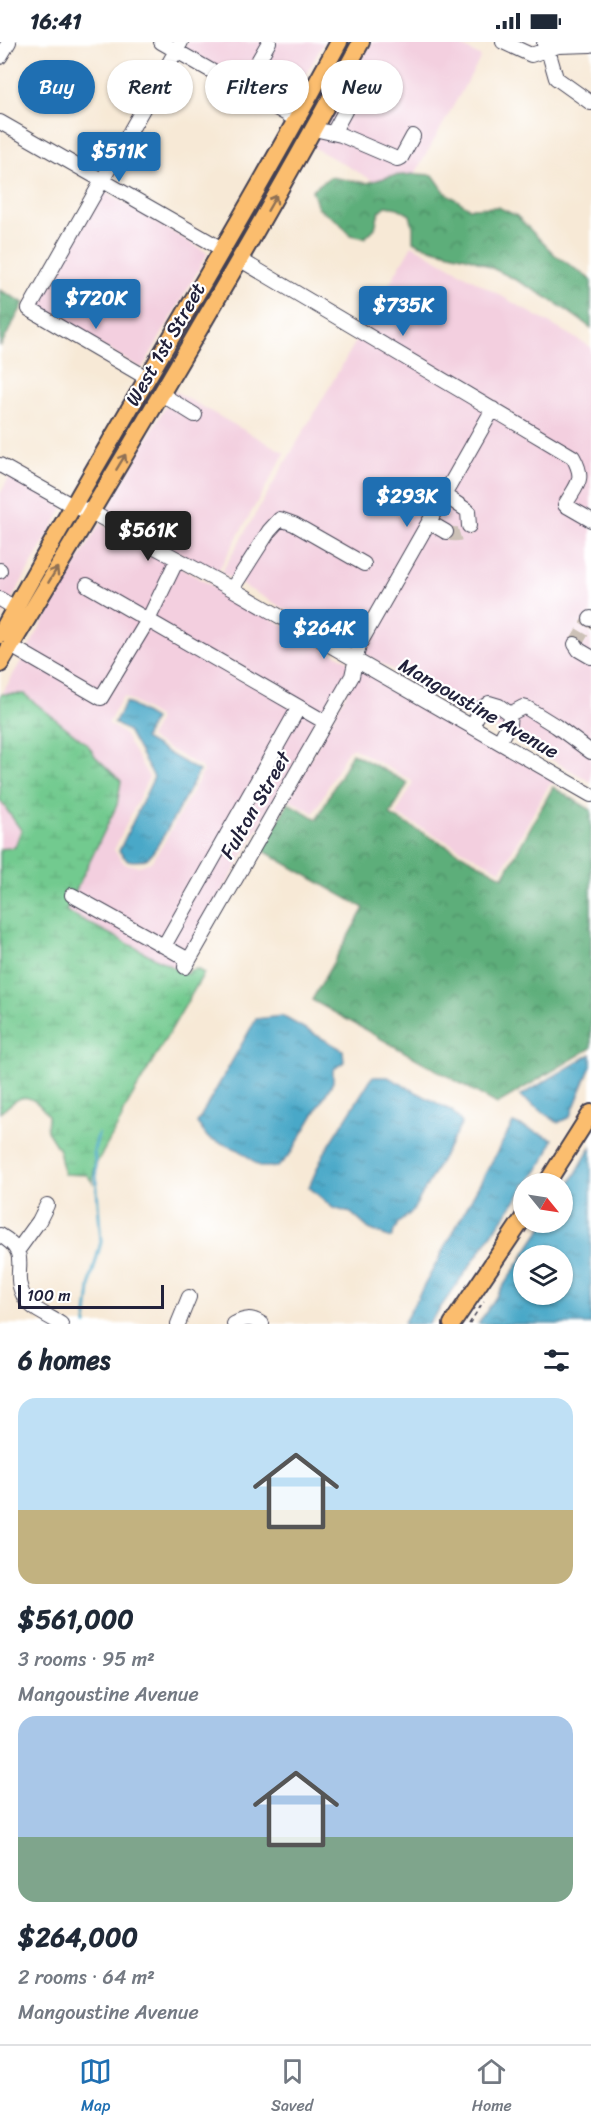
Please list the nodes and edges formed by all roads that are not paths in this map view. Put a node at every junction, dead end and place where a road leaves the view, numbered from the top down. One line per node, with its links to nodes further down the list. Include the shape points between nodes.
1 (9, 42): 10 (street)
2 (161, 42): 8 (street)
3 (269, 42): 11 (street)
4 (339, 42): 18 (main road, West 1st Street)
5 (361, 42): 12 (main road, West 1st Street)
6 (503, 42): 9 (street, via 531,55)
7 (591, 45): 9 (street)
8 (178, 46): 13 (street); 23 (street)
9 (545, 46): 14 (street, via 556,78)
10 (0, 57)
11 (258, 60)
12 (351, 60)
13 (205, 64)
14 (591, 103)
15 (287, 114): 18 (street)
16 (322, 114): 20 (main road, West 1st Street)
17 (343, 114): 21 (street)
18 (297, 120): 24 (main road, West 1st Street)
19 (0, 122): 23 (street)
20 (314, 129): 21 (street); 26 (main road, West 1st Street, one-way to 20)
21 (333, 133): 22 (street, via 397,159)
22 (413, 136)
23 (102, 181): 25 (street); 28 (street, via 29,309)
24 (259, 186): 25 (main road, West 1st Street); 26 (main road, via 256,205 238,236)
25 (222, 249): 27 (main road, via 225,265); 28 (main road, West 1st Street)
26 (239, 259): 27 (main road, West 1st Street); 30 (street)
27 (214, 302): 29 (main road, West 1st Street)
28 (147, 378): 35 (main road, West 1st Street)
29 (161, 394): 31 (street); 36 (main road, West 1st Street, one-way to 29)
30 (493, 408): 33 (street, via 573,457); 34 (street, Fulton Street)
31 (195, 416)
32 (2, 471): 35 (street, Mangoustine Avenue)
33 (585, 482): 37 (street, via 565,505)
34 (444, 495): 38 (street, Fulton Street); 39 (street, via 468,511)
35 (73, 506): 36 (street, Mangoustine Avenue); 46 (main road, West 1st Street)
36 (91, 512): 41 (street, Mangoustine Avenue); 48 (main road, West 1st Street, one-way to 36)
37 (591, 520)
38 (429, 522): 40 (street); 51 (street, Fulton Street, via 358,645)
39 (469, 525)
40 (446, 532)
41 (177, 560): 44 (street, Mangoustine Avenue); 47 (street)
42 (364, 564): 44 (street, via 280,519)
43 (87, 585): 47 (street)
44 (232, 589): 51 (street, Mangoustine Avenue)
45 (0, 599): 46 (street)
46 (15, 608): 48 (main road, West 1st Street)
47 (148, 620): 48 (street, via 101,698); 53 (street)
48 (6, 640): 52 (main road, West 1st Street)
49 (575, 644): 50 (street)
50 (591, 657)
51 (356, 660): 55 (street, Fulton Street, via 352,676); 56 (street, Mangoustine Avenue)
52 (0, 664)
53 (299, 707): 55 (street); 61 (street)
54 (510, 714): 56 (street, via 489,703); 57 (street); 58 (street, via 527,708)
55 (325, 722): 61 (street, Fulton Street, via 187,964)
56 (472, 726): 57 (street, Mangoustine Avenue)
57 (499, 742): 59 (street, Mangoustine Avenue)
58 (591, 752)
59 (591, 795)
60 (72, 895): 61 (street)
61 (164, 946)
62 (591, 1107): 64 (main road)
63 (591, 1113): 64 (main road)
64 (574, 1139): 65 (main road)
65 (553, 1173)
66 (47, 1205): 69 (street)
67 (513, 1233): 75 (main road)
68 (4, 1237): 69 (street)
69 (18, 1250): 71 (street, via 18,1282 27,1301)
70 (189, 1298): 72 (street)
71 (61, 1324)
72 (178, 1324)
73 (234, 1324): 74 (street, via 245,1318)
74 (262, 1324)
75 (452, 1324)

